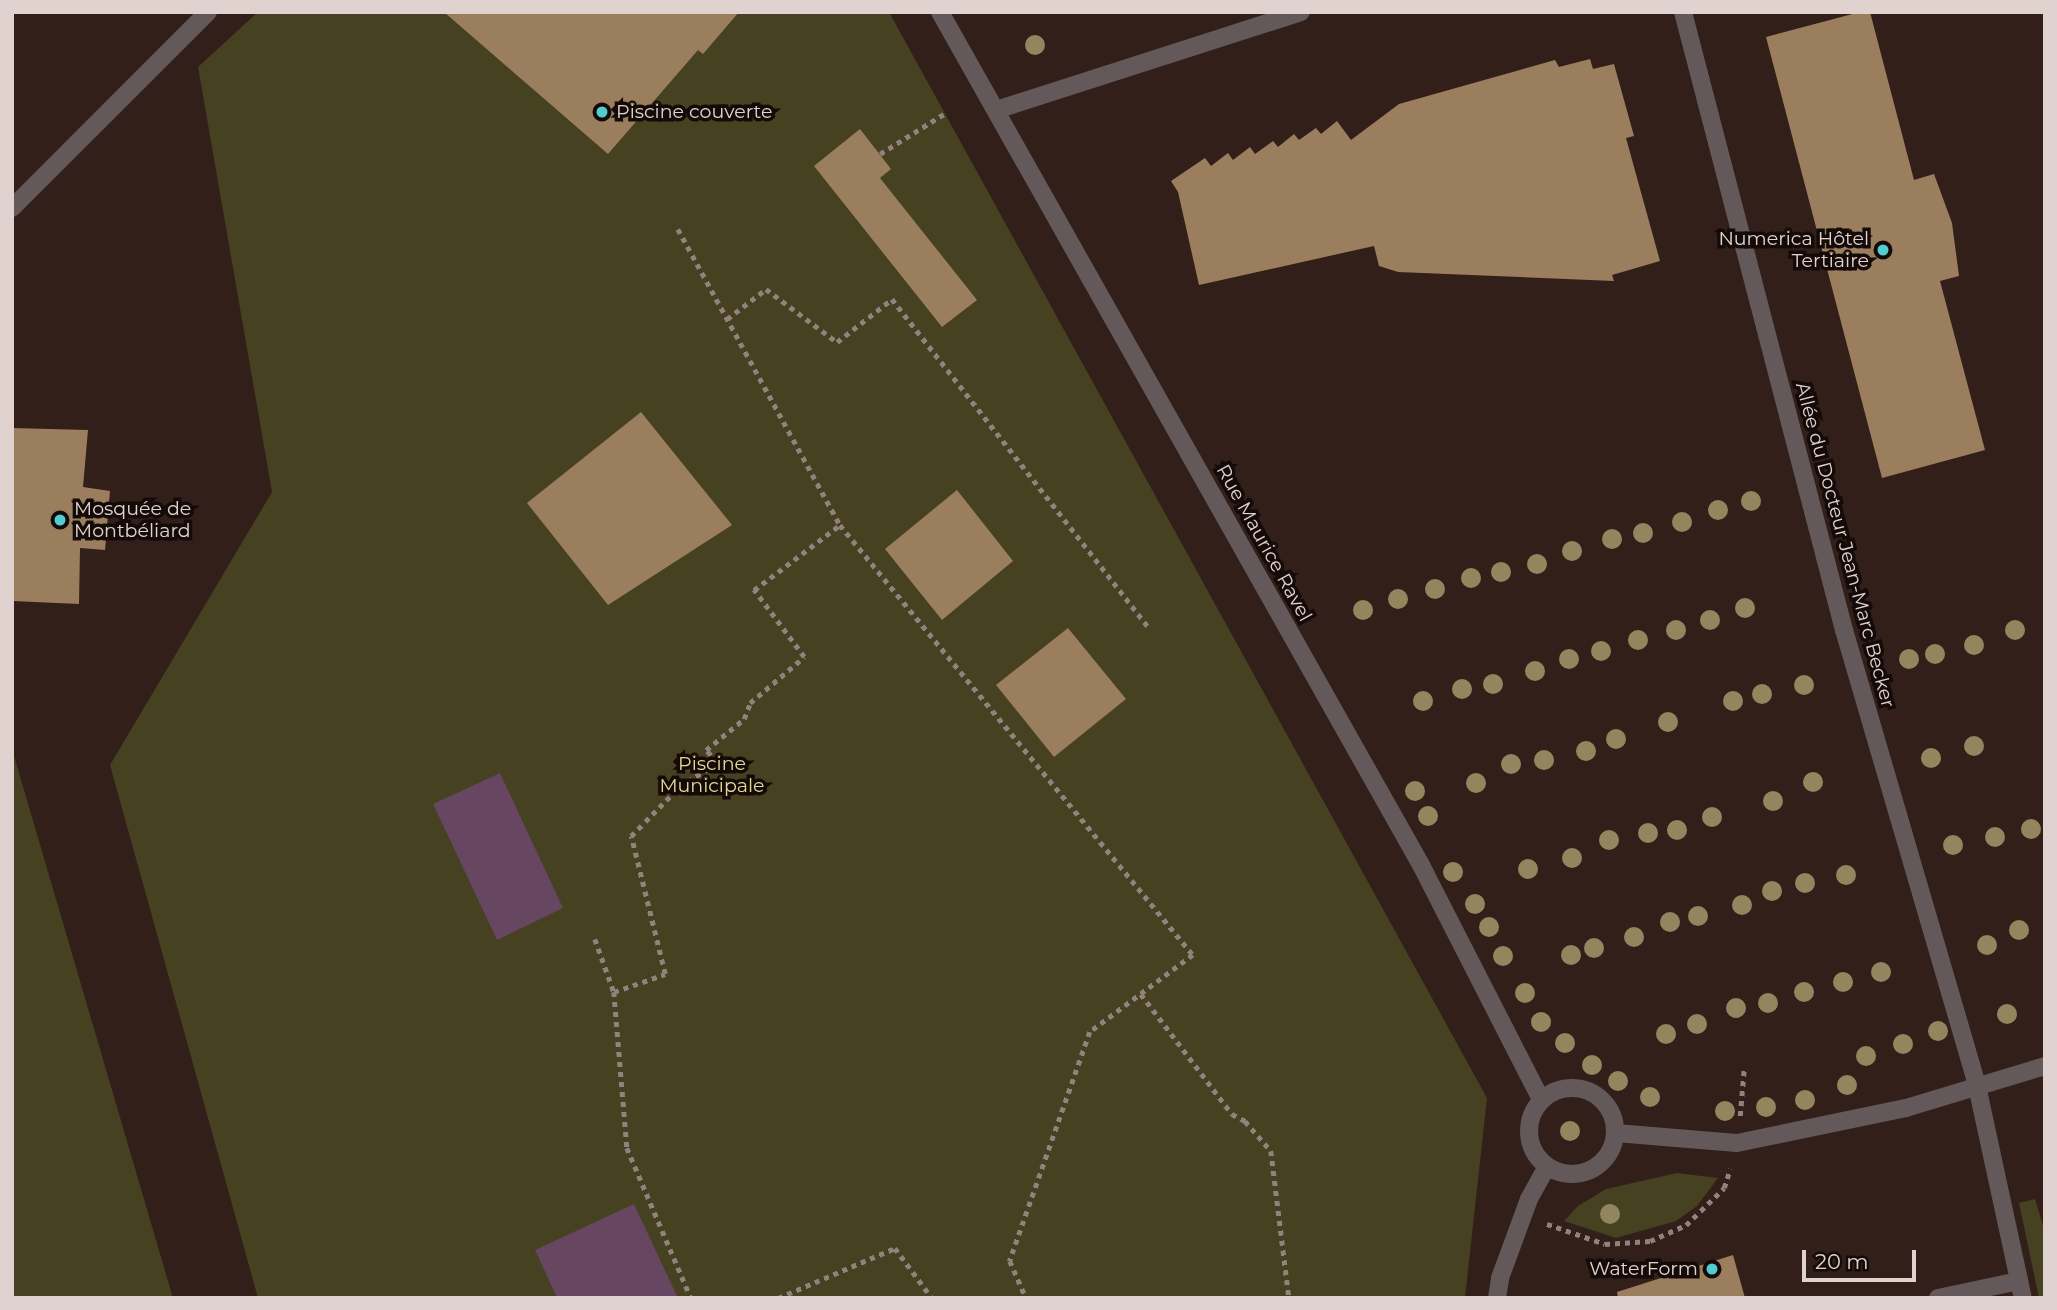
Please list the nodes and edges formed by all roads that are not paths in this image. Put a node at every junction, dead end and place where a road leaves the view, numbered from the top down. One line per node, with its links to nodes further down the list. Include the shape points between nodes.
1 (208, 12): 7 (street)
2 (940, 12): 6 (street, Rue Maurice Ravel)
3 (1301, 12): 5 (street)
4 (1683, 12): 9 (street, Allée du Docteur Jean-Marc Becker, via 1844,630)
5 (1261, 18): 6 (street)
6 (996, 110): 10 (street, Rue Maurice Ravel, via 1421,865)
7 (12, 208)
8 (2045, 1066): 9 (street)
9 (1976, 1086): 11 (street, via 1906,1108 1737,1143); 13 (street, Allée du Docteur Jean-Marc Becker)
10 (1541, 1100): 11 (street, via 1568,1087 1596,1094 1611,1111); 12 (street, via 1528,1127 1536,1156)
11 (1616, 1133): 12 (street, via 1607,1158 1597,1167 1572,1175)
12 (1546, 1167): 14 (street, via 1524,1213)
13 (2021, 1289): 15 (street)
14 (1497, 1298)
15 (1938, 1298)

